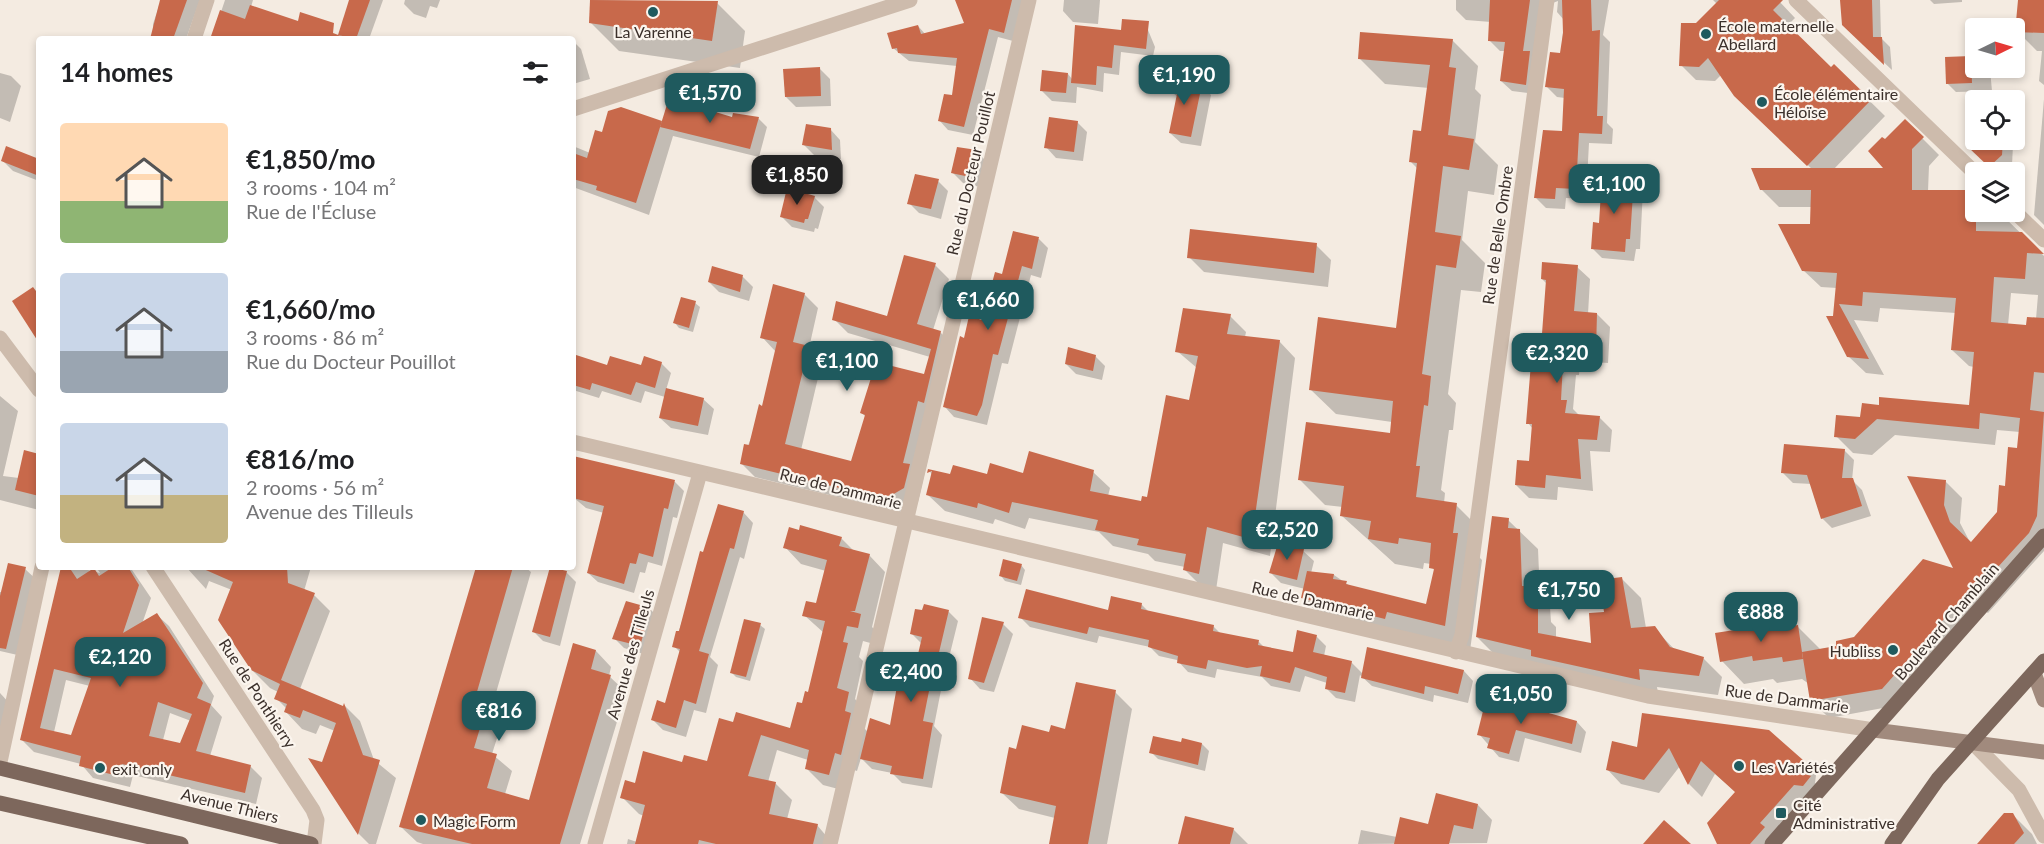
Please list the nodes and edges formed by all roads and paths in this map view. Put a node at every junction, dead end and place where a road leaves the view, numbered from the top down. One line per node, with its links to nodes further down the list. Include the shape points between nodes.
1 (207, 0): 6 (street)
2 (910, 0): 7 (street)
3 (1029, 0): 15 (street, Rue du Docteur Pouillot)
4 (1547, 0): 19 (street, Rue de Belle Ombre, via 1464,624)
5 (1796, 0): 8 (street)
6 (195, 36)
7 (576, 108)
8 (1965, 163)
9 (2025, 222): 10 (street)
10 (2044, 240)
11 (0, 338): 12 (street)
12 (36, 386)
13 (576, 443): 14 (street, Rue de Dammarie)
14 (700, 473): 15 (street, Rue de Dammarie); 32 (street, Avenue des Tilleuls)
15 (906, 523): 19 (street, Rue de Dammarie); 33 (street, Rue du Docteur Pouillot)
16 (2044, 536): 23 (main road, Boulevard Chamblain)
17 (41, 570): 26 (street)
18 (155, 570): 31 (street, Rue de Ponthierry, via 313,810 317,820)
19 (1456, 652): 23 (street, Rue de Dammarie, via 1648,696)
20 (2044, 661): 21 (main road)
21 (2034, 673): 22 (street); 24 (main road)
22 (2044, 700)
23 (1874, 730): 24 (street); 34 (main road, Boulevard Chamblain)
24 (1972, 742): 25 (street); 29 (street, via 2019,790); 35 (main road, via 1930,789)
25 (2044, 752)
26 (0, 762)
27 (0, 768): 31 (main road, Avenue Thiers)
28 (0, 803): 30 (main road)
29 (2044, 836)
30 (182, 844)
31 (313, 844)
32 (595, 844)
33 (830, 844)
34 (1772, 844)
35 (1892, 844)

